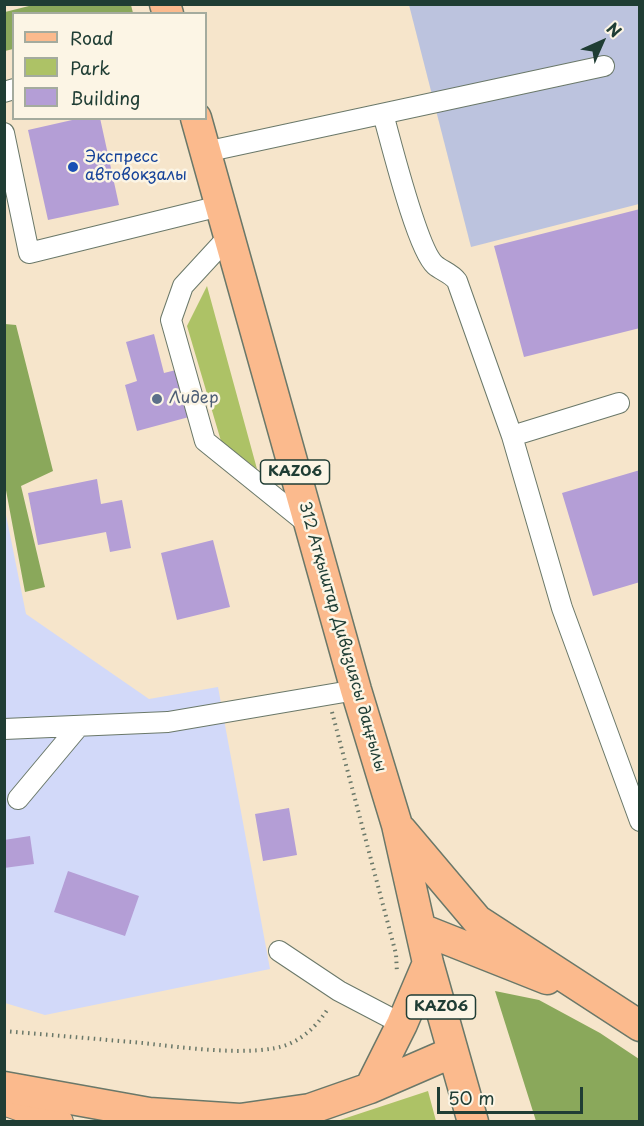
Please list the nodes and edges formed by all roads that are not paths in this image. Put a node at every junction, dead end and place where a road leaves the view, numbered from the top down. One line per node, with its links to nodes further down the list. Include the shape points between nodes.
1 (604, 66): 2 (lane)
2 (383, 114): 5 (lane); 9 (lane, via 417,229 434,264 458,281)
3 (197, 120): 5 (highway, 312 Атқыштар Дивизиясы даңғылы / KАZ06)
4 (4, 133): 6 (lane, via 29,253)
5 (205, 152): 6 (highway, 312 Атқыштар Дивизиясы даңғылы / KАZ06)
6 (220, 206): 7 (highway, 312 Атқыштар Дивизиясы даңғылы / KАZ06)
7 (229, 236): 10 (highway, 312 Атқыштар Дивизиясы даңғылы / KАZ06); 10 (lane, via 183,286 171,320 205,441)
8 (619, 403): 9 (lane)
9 (512, 436): 15 (lane, via 562,608)
10 (310, 525): 11 (highway, 312 Атқыштар Дивизиясы даңғылы / KАZ06)
11 (341, 692): 12 (lane, via 168,722); 16 (highway, 312 Атқыштар Дивизиясы даңғылы / KАZ06)
12 (79, 726): 13 (lane); 14 (lane)
13 (4, 729)
14 (18, 799)
15 (639, 821)
16 (397, 825): 17 (highway, 312 Атқыштар Дивизиясы даңғылы / KАZ06); 20 (highway, via 477,920)
17 (421, 929): 19 (highway, 312 Атқыштар Дивизиясы даңғылы / KАZ06); 20 (highway, via 517,970)
18 (279, 951): 21 (lane, via 339,991)
19 (428, 963): 21 (highway); 23 (highway, 312 Атқыштар Дивизиясы даңғылы / KАZ06)
20 (584, 992): 22 (highway)
21 (402, 1024): 25 (highway)
22 (639, 1026)
23 (453, 1052): 25 (highway); 28 (highway, 312 Атқыштар Дивизиясы даңғылы / KАZ06)
24 (4, 1086): 25 (highway, via 149,1113 240,1119 310,1109)
25 (370, 1088)
26 (4, 1102): 27 (main road)
27 (60, 1122)
28 (473, 1122)

